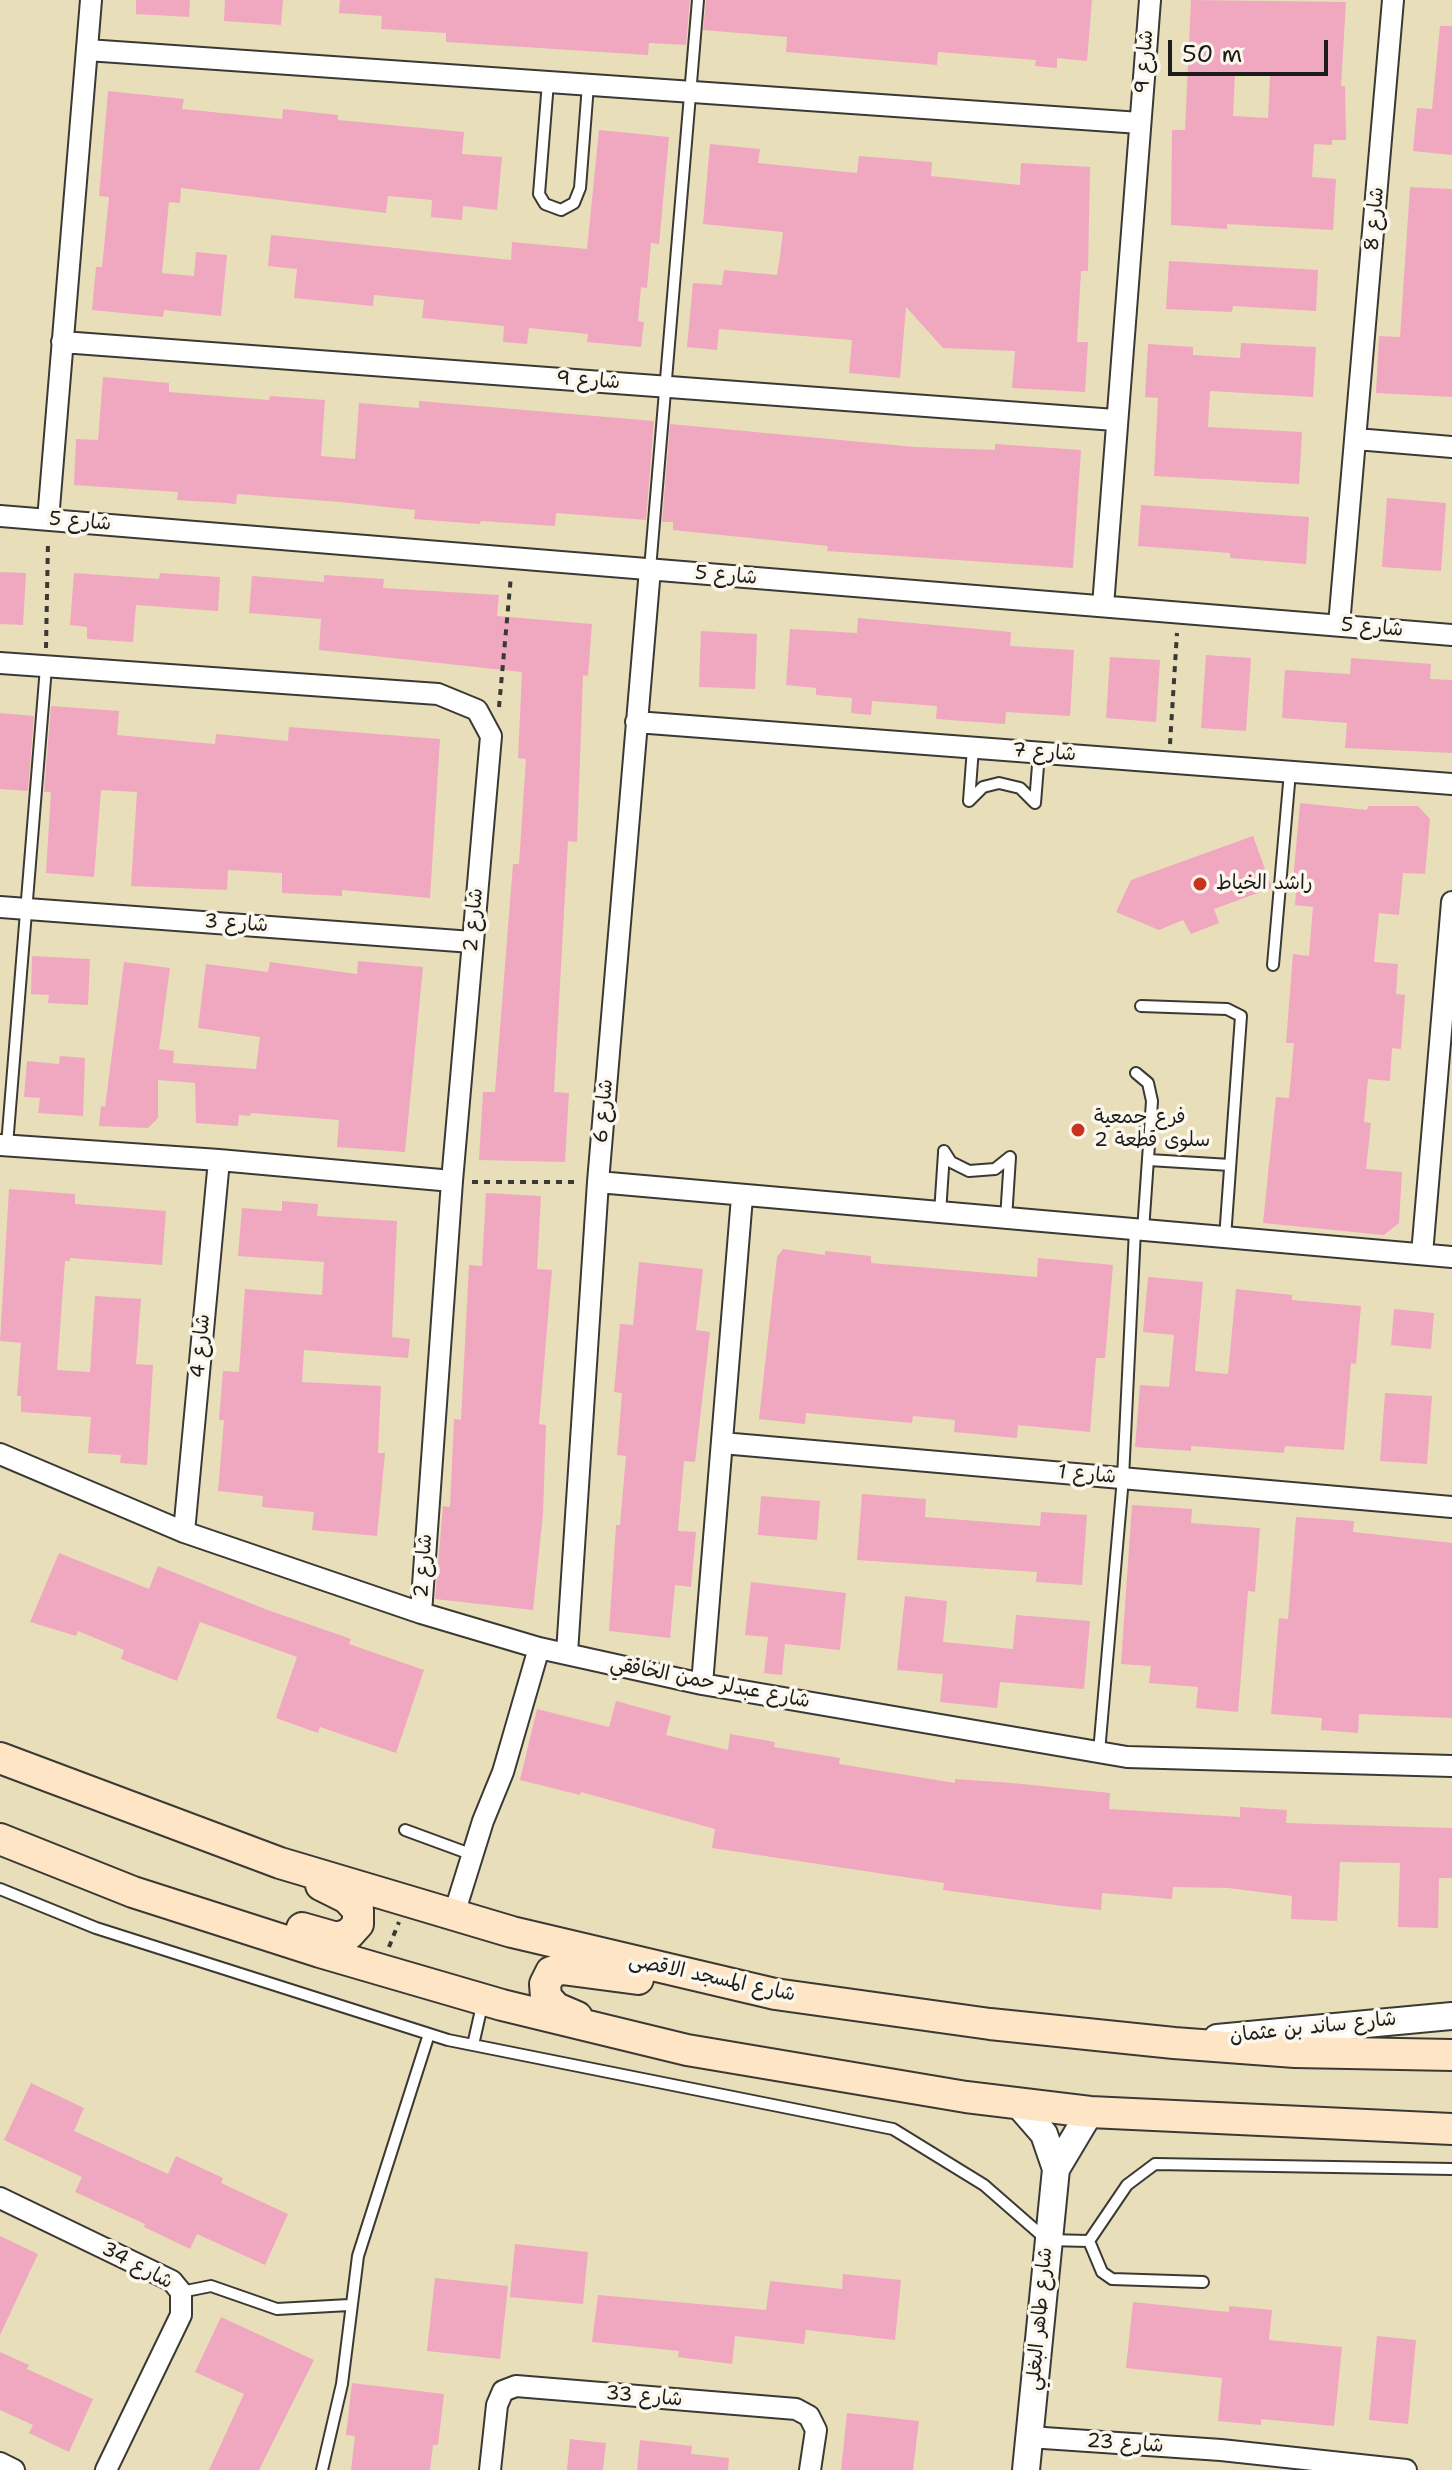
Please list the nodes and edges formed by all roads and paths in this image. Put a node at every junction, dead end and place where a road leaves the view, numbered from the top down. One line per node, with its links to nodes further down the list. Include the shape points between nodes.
1 (91, 0): 5 (street)
2 (698, 0): 8 (lane)
3 (1150, 0): 9 (street, شارع 9)
4 (1393, 0): 13 (street, شارع 8)
5 (87, 50): 6 (street, شارع 9); 10 (street)
6 (548, 82): 7 (street, شارع 9); 7 (lane, via 539,194 545,204 561,210 574,203 580,188)
7 (588, 85): 8 (street, شارع 9)
8 (691, 92): 9 (street, شارع 9); 11 (lane)
9 (1140, 123): 12 (street, شارع 9)
10 (62, 342): 11 (street, شارع 9); 16 (street)
11 (667, 387): 12 (street, شارع 9); 18 (lane)
12 (1115, 420): 19 (street, شارع 9)
13 (1356, 439): 14 (street); 21 (street, شارع 8)
14 (1452, 447)
15 (0, 516): 16 (street, شارع 5)
16 (48, 520): 17 (street, شارع 5); 24 (path)
17 (512, 558): 18 (street, شارع 5); 26 (path, via 501,698)
18 (650, 569): 19 (street, شارع 5); 25 (street, شارع 6)
19 (1103, 606): 20 (street, شارع 5)
20 (1178, 612): 21 (street, شارع 5); 29 (path)
21 (1339, 625): 22 (street, شارع 5)
22 (1452, 635)
23 (0, 663): 24 (street)
24 (46, 667): 26 (street, via 438,694 477,710); 34 (lane)
25 (636, 722): 27 (street, شارع 7); 44 (street, شارع 6)
26 (491, 736): 35 (street, شارع 2)
27 (973, 748): 28 (street, شارع 7); 28 (lane, via 969,801 983,787 999,783 1020,788 1035,803)
28 (1039, 753): 29 (street, شارع 7)
29 (1169, 763): 30 (street, شارع 7)
30 (1290, 772): 31 (street, شارع 7); 36 (lane)
31 (1452, 784)
32 (1452, 902): 50 (street)
33 (0, 907): 34 (street, شارع 3)
34 (25, 909): 35 (street, شارع 3); 39 (lane)
35 (472, 942): 43 (street, شارع 2)
36 (1273, 965)
37 (1141, 1006): 42 (lane, via 1227,1009 1241,1016)
38 (1136, 1073): 41 (lane, via 1151,1090)
39 (4, 1145): 40 (street)
40 (219, 1160): 43 (street); 56 (street, شارع 4)
41 (1149, 1160): 42 (lane); 48 (lane)
42 (1230, 1165): 49 (lane)
43 (452, 1181): 44 (path); 57 (street, شارع 2)
44 (598, 1182): 45 (street); 59 (street, شارع 6)
45 (742, 1197): 46 (street); 52 (street)
46 (940, 1214): 47 (street); 47 (lane, via 944,1151 956,1166 969,1171 995,1169 1010,1157)
47 (1006, 1219): 48 (street)
48 (1139, 1230): 49 (street); 54 (lane)
49 (1225, 1238): 50 (street)
50 (1422, 1254): 51 (street)
51 (1452, 1257)
52 (722, 1443): 54 (street, شارع 1); 60 (street)
53 (0, 1454): 56 (street, شارع عبدلر حمن الخافقي)
54 (1123, 1478): 55 (street, شارع 1); 61 (lane)
55 (1452, 1507)
56 (184, 1532): 57 (street, شارع عبدلر حمن الخافقي)
57 (421, 1613): 58 (street, شارع عبدلر حمن الخافقي)
58 (539, 1648): 59 (street, شارع عبدلر حمن الخافقي); 66 (street)
59 (567, 1653): 60 (street, شارع عبدلر حمن الخافقي)
60 (702, 1684): 61 (street, شارع عبدلر حمن الخافقي)
61 (1099, 1752): 63 (street, شارع عبدلر حمن الخافقي)
62 (0, 1758): 67 (main road, شارع المسجد الاقصى)
63 (1452, 1766)
64 (405, 1830): 66 (lane)
65 (0, 1839): 69 (main road)
66 (473, 1855): 71 (street)
67 (280, 1863): 69 (main road, via 347,1898 358,1910 358,1924 337,1938 211,1904); 70 (main road, شارع المسجد الاقصى)
68 (0, 1889): 76 (lane, via 96,1928)
69 (133, 1892): 72 (main road)
70 (407, 1901): 71 (main road, شارع المسجد الاقصى); 72 (path)
71 (454, 1914): 73 (main road, شارع المسجد الاقصى)
72 (381, 1970): 74 (main road)
73 (775, 1994): 77 (main road, via 562,1969 551,1972 546,1997 556,2008); 78 (main road, شارع المسجد الاقصى)
74 (483, 1999): 77 (main road); 79 (lane)
75 (1452, 2016): 78 (street, شارع ساند بن عثمان)
76 (429, 2034): 79 (lane); 91 (lane, via 358,2256)
77 (627, 2036): 81 (main road)
78 (1174, 2043): 80 (main road, شارع المسجد الاقصى)
79 (473, 2045): 87 (lane, via 893,2129 984,2185)
80 (1452, 2055)
81 (1017, 2103): 82 (main road); 84 (street, شارع طاهر البغلي, via 1044,2134)
82 (1090, 2112): 83 (main road); 84 (street, شارع طاهر البغلي)
83 (1452, 2129)
84 (1056, 2169): 87 (street, شارع طاهر البغلي)
85 (1452, 2169): 88 (lane, via 1155,2164 1127,2185)
86 (0, 2198): 90 (street, شارع 34, via 172,2281)
87 (1047, 2240): 88 (lane); 92 (street, شارع طاهر البغلي)
88 (1089, 2241): 89 (lane, via 1102,2272 1112,2279)
89 (1203, 2282)
90 (181, 2292): 91 (lane, via 211,2286 277,2309); 96 (street, شارع 34, via 181,2315)
91 (349, 2305): 97 (lane, via 342,2384)
92 (1029, 2437): 93 (street, شارع 23); 100 (street, شارع طاهر البغلي)
93 (1220, 2460): 101 (street, شارع 23)
94 (0, 2463): 95 (street)
95 (14, 2470)
96 (106, 2470)
97 (322, 2470)
98 (490, 2470): 99 (street, شارع 33, via 497,2405 503,2391 516,2386 796,2409 809,2416 816,2430)
99 (810, 2470)
100 (1026, 2470)
101 (1406, 2470)

